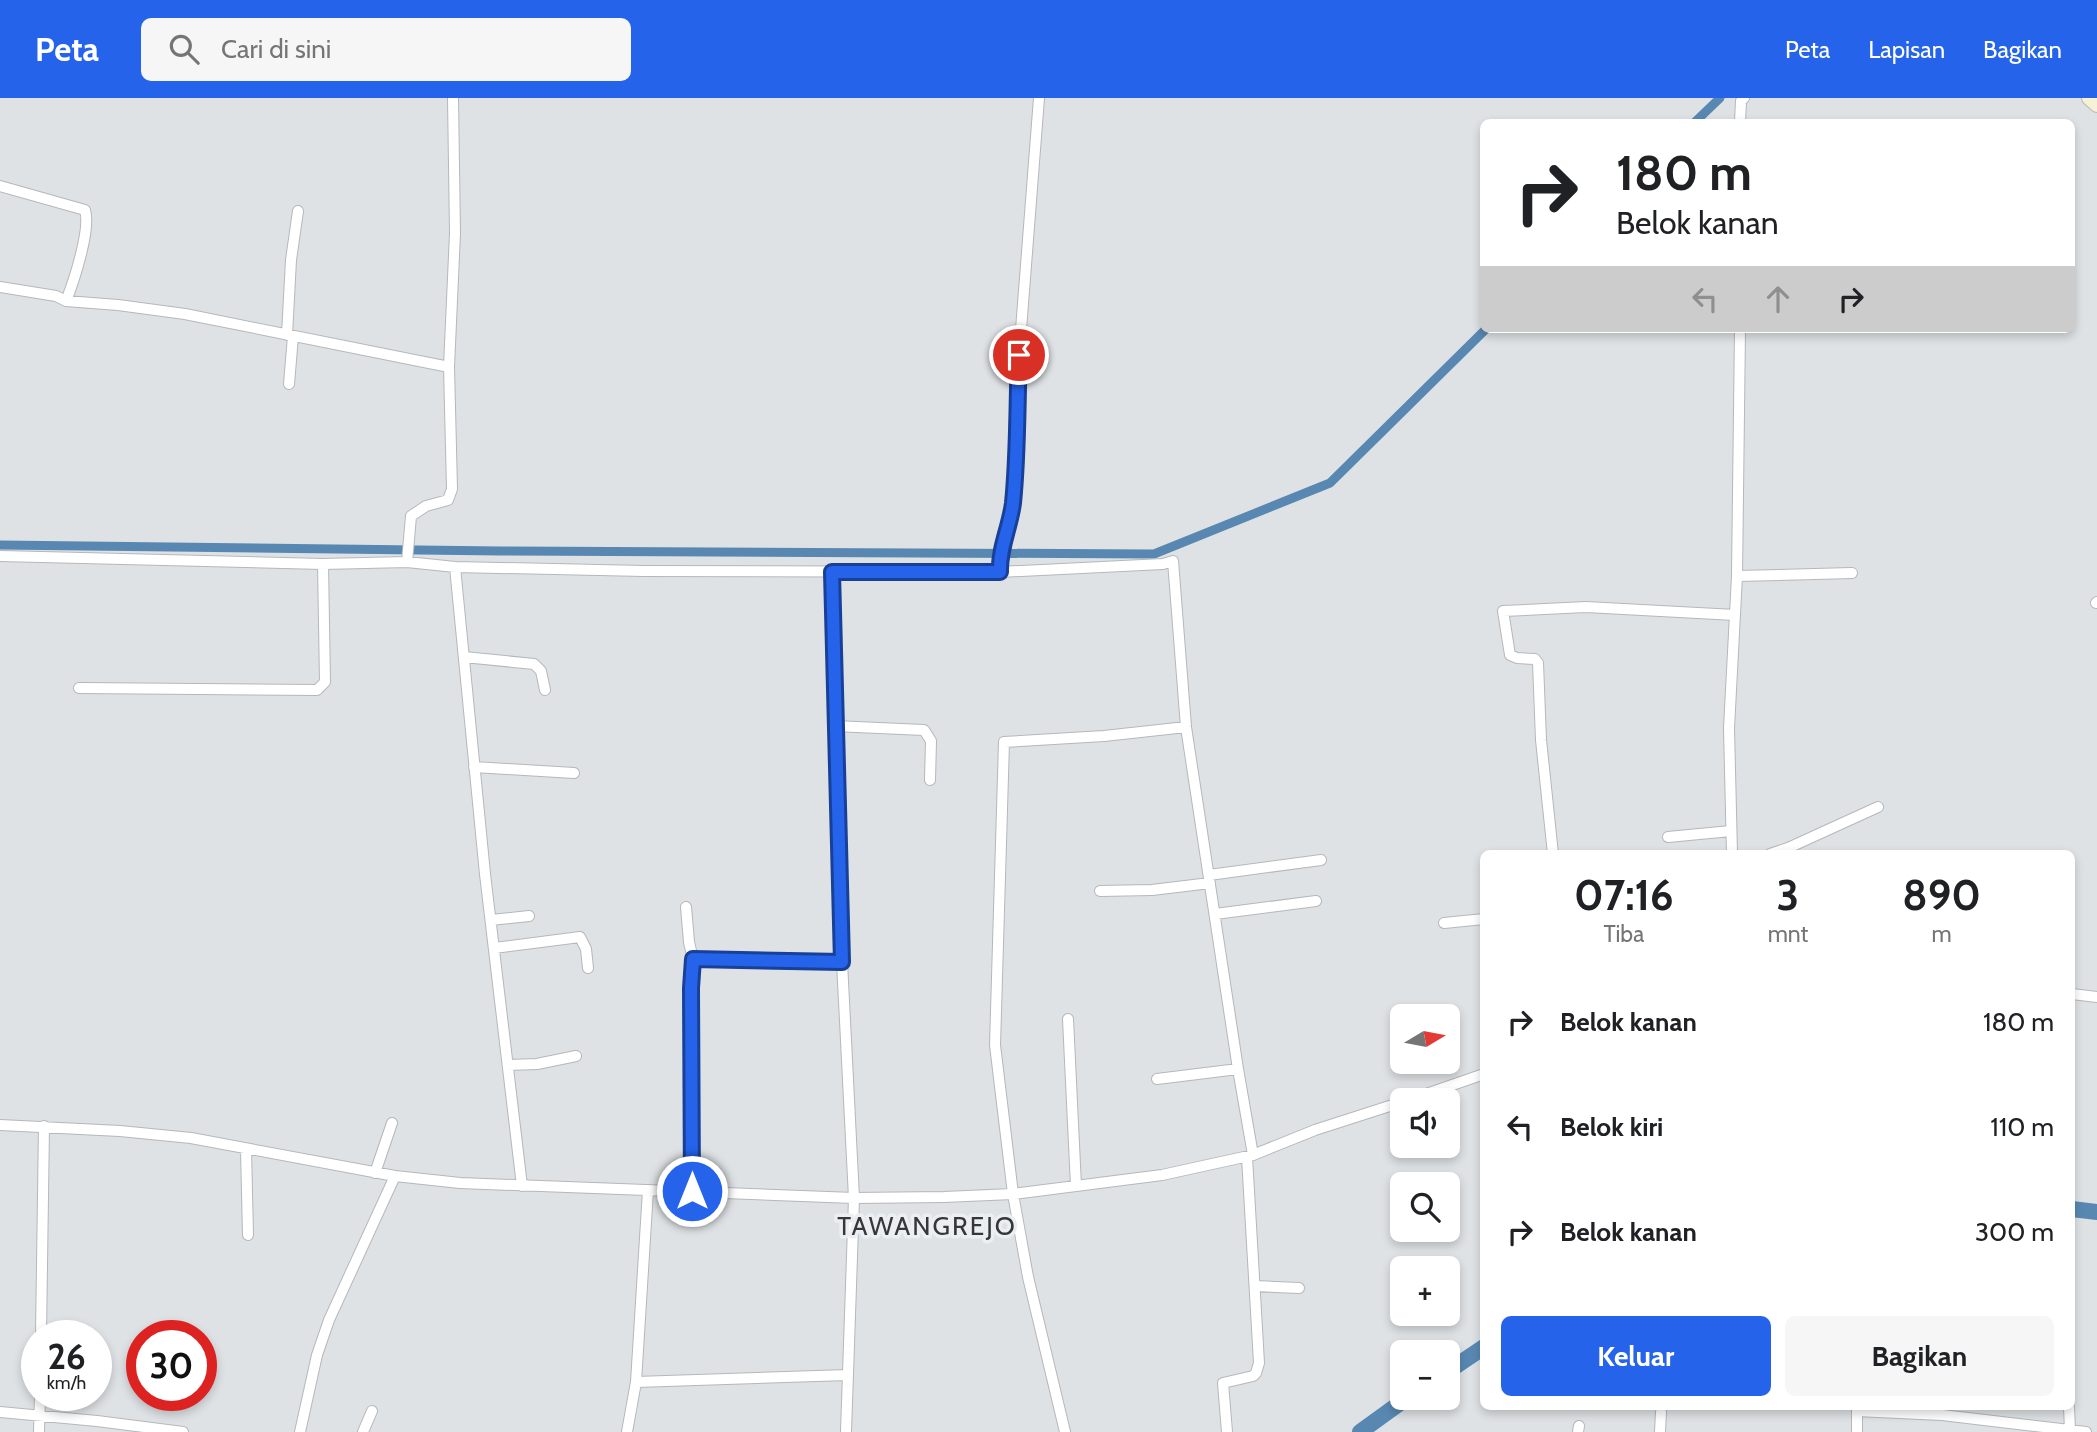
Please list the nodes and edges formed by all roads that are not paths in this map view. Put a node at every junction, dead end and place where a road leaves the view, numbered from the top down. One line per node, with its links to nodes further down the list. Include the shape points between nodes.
1 (453, 98): 13 (street, via 455,233)
2 (1039, 98): 19 (street, via 1013,500)
3 (1744, 98): 6 (street)
4 (2088, 98): 5 (main road)
5 (2097, 105)
6 (1741, 119)
7 (0, 186): 10 (street, via 85,210 87,222)
8 (298, 211): 12 (street, via 291,260)
9 (0, 287): 10 (street)
10 (66, 301): 12 (street, via 185,314)
11 (1740, 333): 22 (street)
12 (290, 336): 13 (street); 14 (street)
13 (449, 367): 16 (street, via 450,494 447,500 411,516)
14 (289, 383)
15 (0, 556): 17 (street)
16 (407, 561): 17 (street); 18 (street)
17 (323, 564): 25 (street, via 325,682 317,691)
18 (455, 567): 20 (street); 24 (street)
19 (1000, 569): 20 (street); 28 (street, via 1173,561)
20 (832, 572): 27 (street)
21 (1852, 573): 22 (street)
22 (1737, 576): 23 (street)
23 (1735, 615): 33 (street, via 1729,729); 35 (street, via 1586,607 1503,611 1510,655 1538,663)
24 (464, 657): 26 (street, via 534,664 541,671); 29 (street)
25 (79, 688)
26 (545, 690)
27 (834, 726): 31 (street, via 924,730 931,741); 50 (street)
28 (1186, 727): 39 (street); 73 (street, via 1004,742 995,1045)
29 (474, 767): 30 (street); 46 (street)
30 (575, 773)
31 (930, 780)
32 (1878, 807): 37 (street)
33 (1731, 831): 34 (street); 36 (street)
34 (1668, 837)
35 (1553, 850)
36 (1732, 850)
37 (1781, 850)
38 (1321, 860): 39 (street)
39 (1210, 879): 40 (street, via 1152,890); 43 (street)
40 (1100, 891)
41 (1316, 901): 43 (street)
42 (686, 907): 49 (street)
43 (1215, 915): 57 (street)
44 (529, 916): 46 (street)
45 (1480, 919): 47 (street)
46 (491, 920): 48 (street)
47 (1444, 923)
48 (494, 948): 51 (street, via 580,937); 56 (street)
49 (693, 959): 50 (street); 72 (street)
50 (842, 962): 74 (street)
51 (588, 968)
52 (2075, 994): 53 (street)
53 (2097, 997)
54 (1068, 1020): 70 (street)
55 (576, 1056): 56 (street)
56 (508, 1065): 69 (street)
57 (1238, 1069): 59 (street); 66 (street)
58 (1480, 1075): 60 (street)
59 (1157, 1079)
60 (1444, 1088)
61 (1390, 1106): 66 (street)
62 (392, 1123): 67 (street)
63 (0, 1125): 64 (street)
64 (44, 1126): 65 (street, via 191,1138); 78 (street)
65 (246, 1149): 67 (street); 75 (street)
66 (1250, 1156): 70 (street, via 1162,1175); 76 (street)
67 (375, 1172): 68 (street)
68 (395, 1176): 69 (street); 93 (street, via 329,1321)
69 (522, 1186): 71 (street)
70 (1076, 1186): 73 (street)
71 (648, 1190): 72 (street); 80 (street)
72 (692, 1191): 74 (street)
73 (1013, 1194): 74 (street); 97 (street)
74 (854, 1198): 79 (street)
75 (248, 1235)
76 (1255, 1286): 77 (street); 98 (street, via 1258,1369 1253,1376 1223,1383)
77 (1299, 1288)
78 (41, 1320)
79 (848, 1376): 80 (street); 96 (street)
80 (636, 1382): 95 (street)
81 (1857, 1410): 100 (street)
82 (1900, 1410): 86 (street)
83 (2069, 1410): 90 (street)
84 (39, 1411): 89 (street)
85 (372, 1411): 94 (street)
86 (1942, 1411): 90 (street)
87 (0, 1412): 89 (street)
88 (1661, 1412): 99 (street)
89 (39, 1416): 91 (street); 92 (street)
90 (2070, 1430): 101 (street)
91 (39, 1432)
92 (183, 1432)
93 (300, 1432)
94 (363, 1432)
95 (627, 1432)
96 (846, 1432)
97 (1065, 1432)
98 (1227, 1432)
99 (1660, 1432)
100 (1857, 1432)
101 (2086, 1432)

